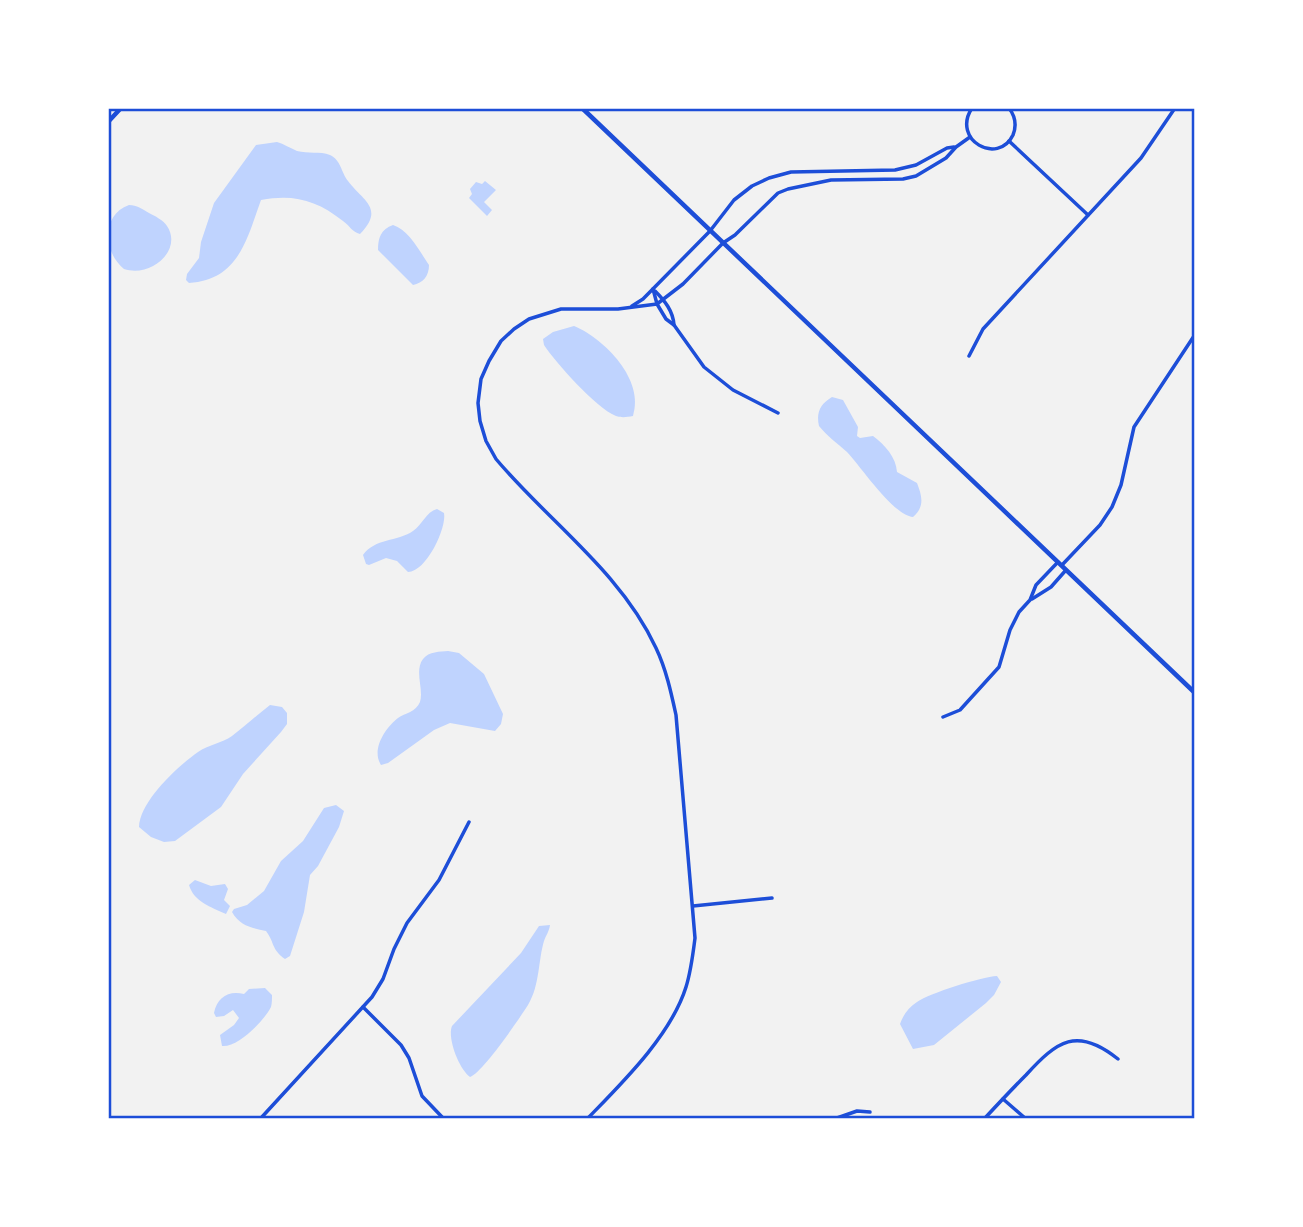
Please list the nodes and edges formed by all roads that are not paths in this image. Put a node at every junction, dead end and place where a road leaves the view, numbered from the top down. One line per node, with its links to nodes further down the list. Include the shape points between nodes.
1 (121, 108): 6 (street)
2 (582, 108): 11 (street)
3 (1009, 108): 8 (street, via 1015,130)
4 (1175, 108): 10 (street, via 1141,158)
5 (970, 109): 7 (street, via 966,121)
6 (108, 122)
7 (970, 137): 8 (street, via 991,149); 9 (street)
8 (1009, 141): 10 (street)
9 (956, 147): 11 (street, via 895,170 790,172 769,178 734,200); 12 (street, via 916,176 831,180 778,193)
10 (1088, 215): 19 (street, via 983,328)
11 (710, 230): 12 (street); 13 (street)
12 (723, 243): 14 (street); 21 (street)
13 (653, 289): 14 (street); 15 (street); 16 (street)
14 (663, 299): 15 (street); 17 (street)
15 (657, 304): 16 (street); 17 (street)
16 (631, 307): 27 (street, via 561,309 529,319 501,341 481,379 478,403 486,442 496,459 609,578 656,647 676,715)
17 (674, 325): 20 (street, via 710,373)
18 (1195, 336): 21 (street, via 1134,427 1112,507)
19 (969, 356)
20 (778, 413)
21 (1062, 565): 22 (street, via 1036,585); 22 (street, via 1051,587); 23 (street)
22 (1030, 600): 24 (street, via 1013,623 999,667 960,710)
23 (1195, 692)
24 (943, 717)
25 (469, 822): 28 (street, via 439,880 407,923 383,979)
26 (772, 898): 27 (street)
27 (693, 906): 34 (street, via 692,962 674,1015 624,1082)
28 (363, 1007): 32 (street); 33 (street, via 401,1045 422,1096)
29 (1118, 1059): 30 (street, via 1084,1041 1058,1045)
30 (1003, 1098): 36 (street); 37 (street)
31 (870, 1112): 35 (street)
32 (261, 1118)
33 (443, 1118)
34 (588, 1118)
35 (837, 1118)
36 (985, 1118)
37 (1025, 1118)

